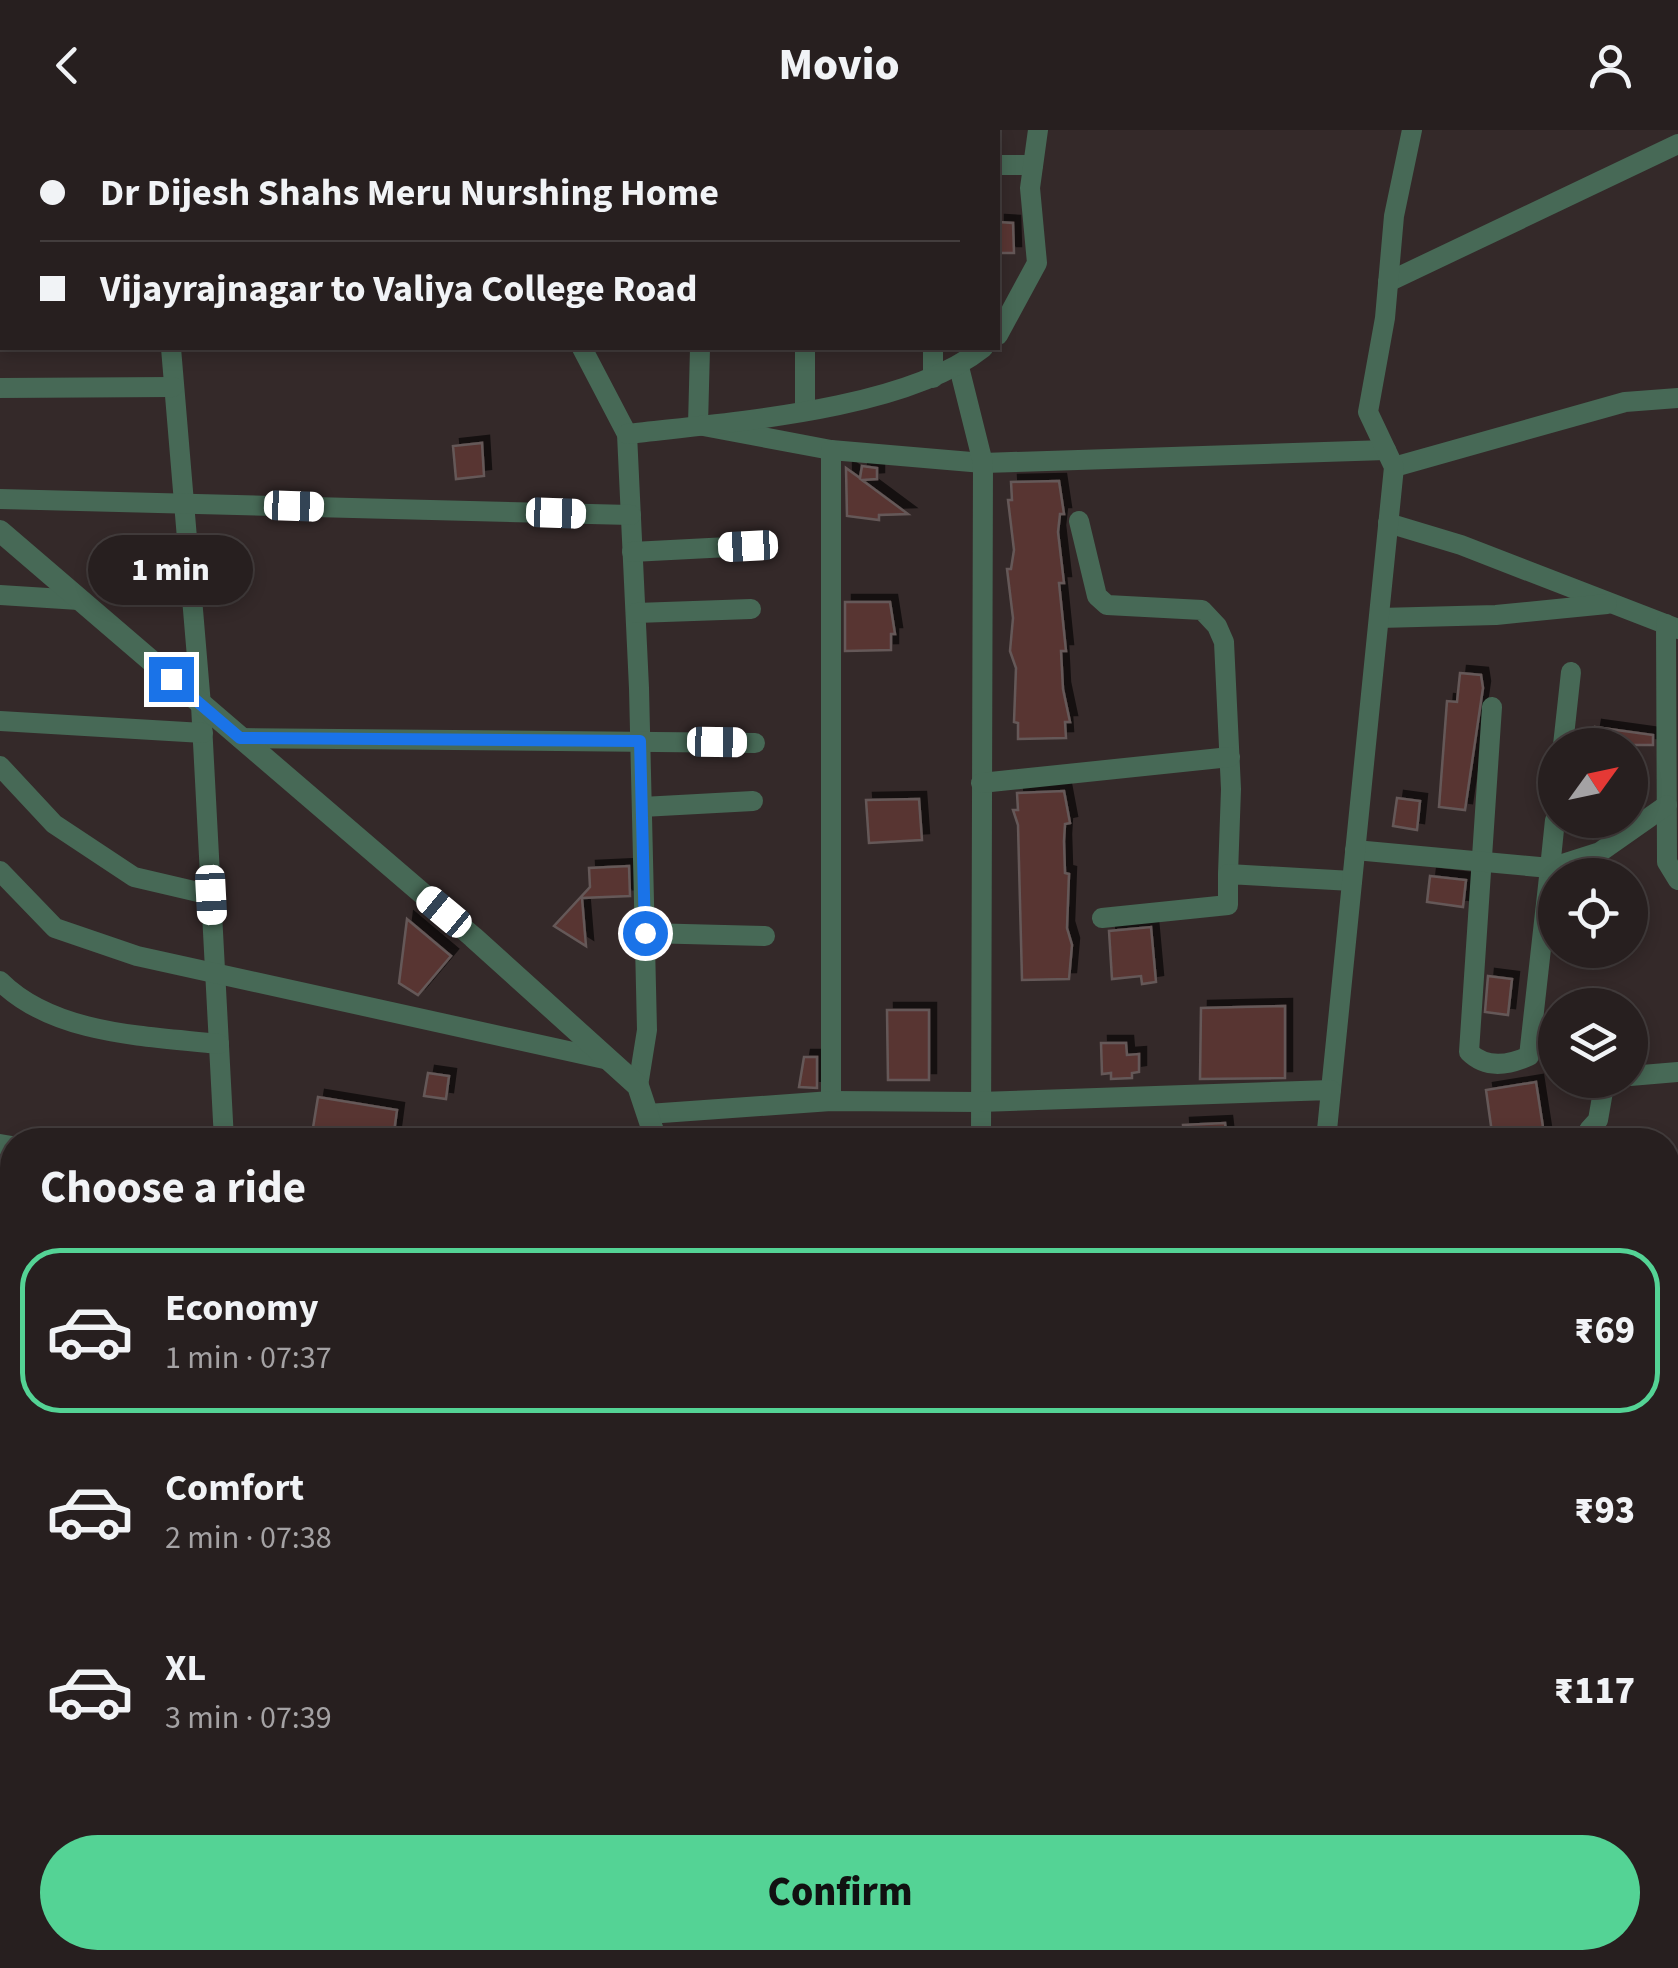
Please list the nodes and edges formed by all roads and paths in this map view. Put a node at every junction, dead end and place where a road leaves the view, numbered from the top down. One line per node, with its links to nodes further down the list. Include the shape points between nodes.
1 (1038, 130): 5 (street)
2 (1412, 130): 6 (street)
3 (1678, 144): 6 (street)
4 (1000, 165): 5 (street)
5 (1033, 165): 7 (street, via 1037,263)
6 (1388, 282): 23 (street, via 1368,412)
7 (1000, 330)
8 (171, 350): 16 (street)
9 (583, 350): 21 (street)
10 (700, 350): 20 (street)
11 (805, 350): 19 (street)
12 (933, 350): 15 (street)
13 (980, 350): 14 (street)
14 (958, 367): 15 (street); 24 (street)
15 (933, 378): 19 (street, via 886,396)
16 (173, 387): 17 (street); 26 (street)
17 (0, 388)
18 (1678, 398): 23 (street, via 1626,402)
19 (805, 408): 20 (street)
20 (698, 426): 21 (street); 22 (street)
21 (627, 434): 27 (street)
22 (831, 450): 24 (street); 78 (street)
23 (1390, 459): 24 (street); 29 (street)
24 (983, 462): 52 (street)
25 (0, 499): 26 (street)
26 (181, 504): 27 (street); 41 (street)
27 (631, 515): 32 (street)
28 (1080, 521): 50 (street, via 1097,596 1108,604 1202,610 1217,626 1224,642)
29 (1388, 523): 35 (street); 38 (street)
30 (0, 531): 34 (street)
31 (748, 546): 32 (street)
32 (632, 552): 37 (street)
33 (0, 595): 34 (street)
34 (79, 600): 41 (street)
35 (1614, 604): 38 (street); 39 (street)
36 (751, 609): 37 (street)
37 (636, 613): 48 (street)
38 (1379, 618): 56 (street)
39 (1672, 626): 42 (street)
40 (1571, 672): 45 (street)
41 (201, 705): 46 (street); 47 (street)
42 (1672, 706): 54 (street)
43 (1492, 707): 58 (street)
44 (0, 721): 46 (street)
45 (1565, 728)
46 (202, 733): 64 (street)
47 (240, 738): 48 (street); 72 (street)
48 (640, 741): 49 (street); 55 (street)
49 (755, 743)
50 (1230, 757): 52 (street); 62 (street)
51 (0, 766): 64 (street, via 54,824 134,877)
52 (981, 783): 79 (street)
53 (753, 801): 55 (street)
54 (1667, 805): 57 (street); 61 (street)
55 (642, 807): 66 (street)
56 (1355, 850): 58 (street); 63 (street)
57 (1581, 858)
58 (1480, 862): 59 (street); 68 (street, via 1469,1052 1478,1060 1504,1064 1529,1056)
59 (1538, 867)
60 (0, 871): 69 (street, via 55,928)
61 (1672, 871)
62 (1228, 874): 63 (street); 65 (street, via 1228,906)
63 (1352, 881): 76 (street)
64 (211, 895): 69 (street)
65 (1102, 918)
66 (645, 933): 67 (street); 75 (street, via 647,1030)
67 (765, 936)
68 (1539, 968)
69 (216, 974): 71 (street); 72 (street)
70 (0, 980): 71 (street, via 20,1000 105,1031)
71 (220, 1044): 80 (street)
72 (609, 1060): 75 (street)
73 (1678, 1072): 74 (street)
74 (1648, 1074)
75 (638, 1086): 81 (street)
76 (1331, 1090): 79 (street); 84 (street)
77 (1602, 1098): 85 (street)
78 (831, 1101): 79 (street); 82 (street)
79 (979, 1102): 83 (street)
80 (224, 1128)
81 (653, 1128)
82 (672, 1128)
83 (981, 1128)
84 (1327, 1128)
85 (1590, 1128)

